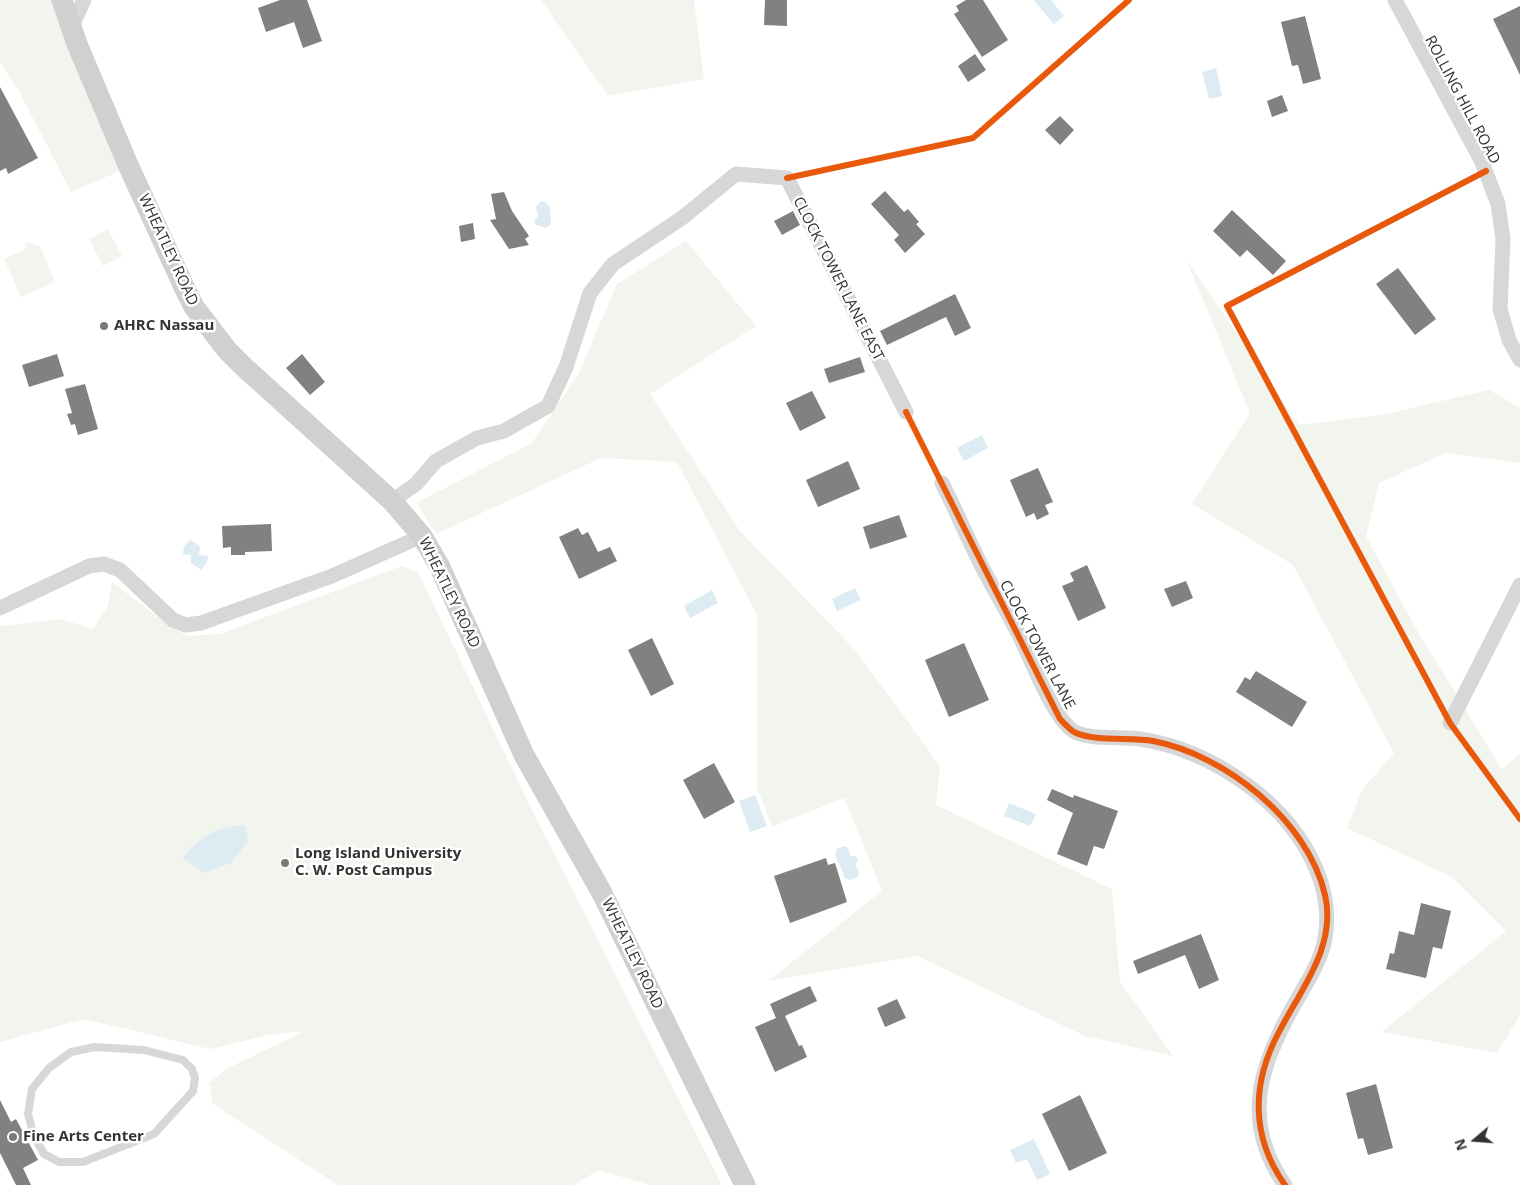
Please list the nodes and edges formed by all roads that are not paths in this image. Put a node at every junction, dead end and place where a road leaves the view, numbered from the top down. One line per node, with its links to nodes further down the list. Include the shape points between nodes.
1 (62, 0): 4 (main road, WHEATLEY ROAD)
2 (84, 0): 4 (street)
3 (1395, 0): 5 (street, ROLLING HILL ROAD, via 1482,162 1498,204 1503,239 1500,309 1509,340)
4 (72, 26): 8 (main road, WHEATLEY ROAD, via 129,167 194,308 244,367)
5 (1520, 360)
6 (906, 412): 8 (street, CLOCK TOWER LANE EAST, via 787,178 736,174 682,218 613,264 590,292 566,367 548,406 504,431 477,438 436,461 416,484)
7 (942, 483): 15 (street, CLOCK TOWER LANE, via 1060,719 1074,732 1155,742 1188,752 1229,773 1274,808 1299,836 1309,853 1325,895 1324,940 1315,967 1266,1058 1260,1091 1262,1141 1272,1166)
8 (392, 501): 9 (main road, WHEATLEY ROAD)
9 (422, 536): 11 (street, via 332,576 201,623 186,625 173,620 120,570 104,564 89,566); 14 (main road, WHEATLEY ROAD, via 440,567 524,755 602,894)
10 (1520, 585): 12 (street)
11 (0, 608)
12 (1450, 723)
13 (193, 1091): 13 (lane, via 195,1078 183,1060 144,1050 95,1047 71,1052 49,1068 32,1089 28,1114 34,1136 44,1154 59,1162 84,1162 154,1134)
14 (745, 1185)
15 (1285, 1185)

